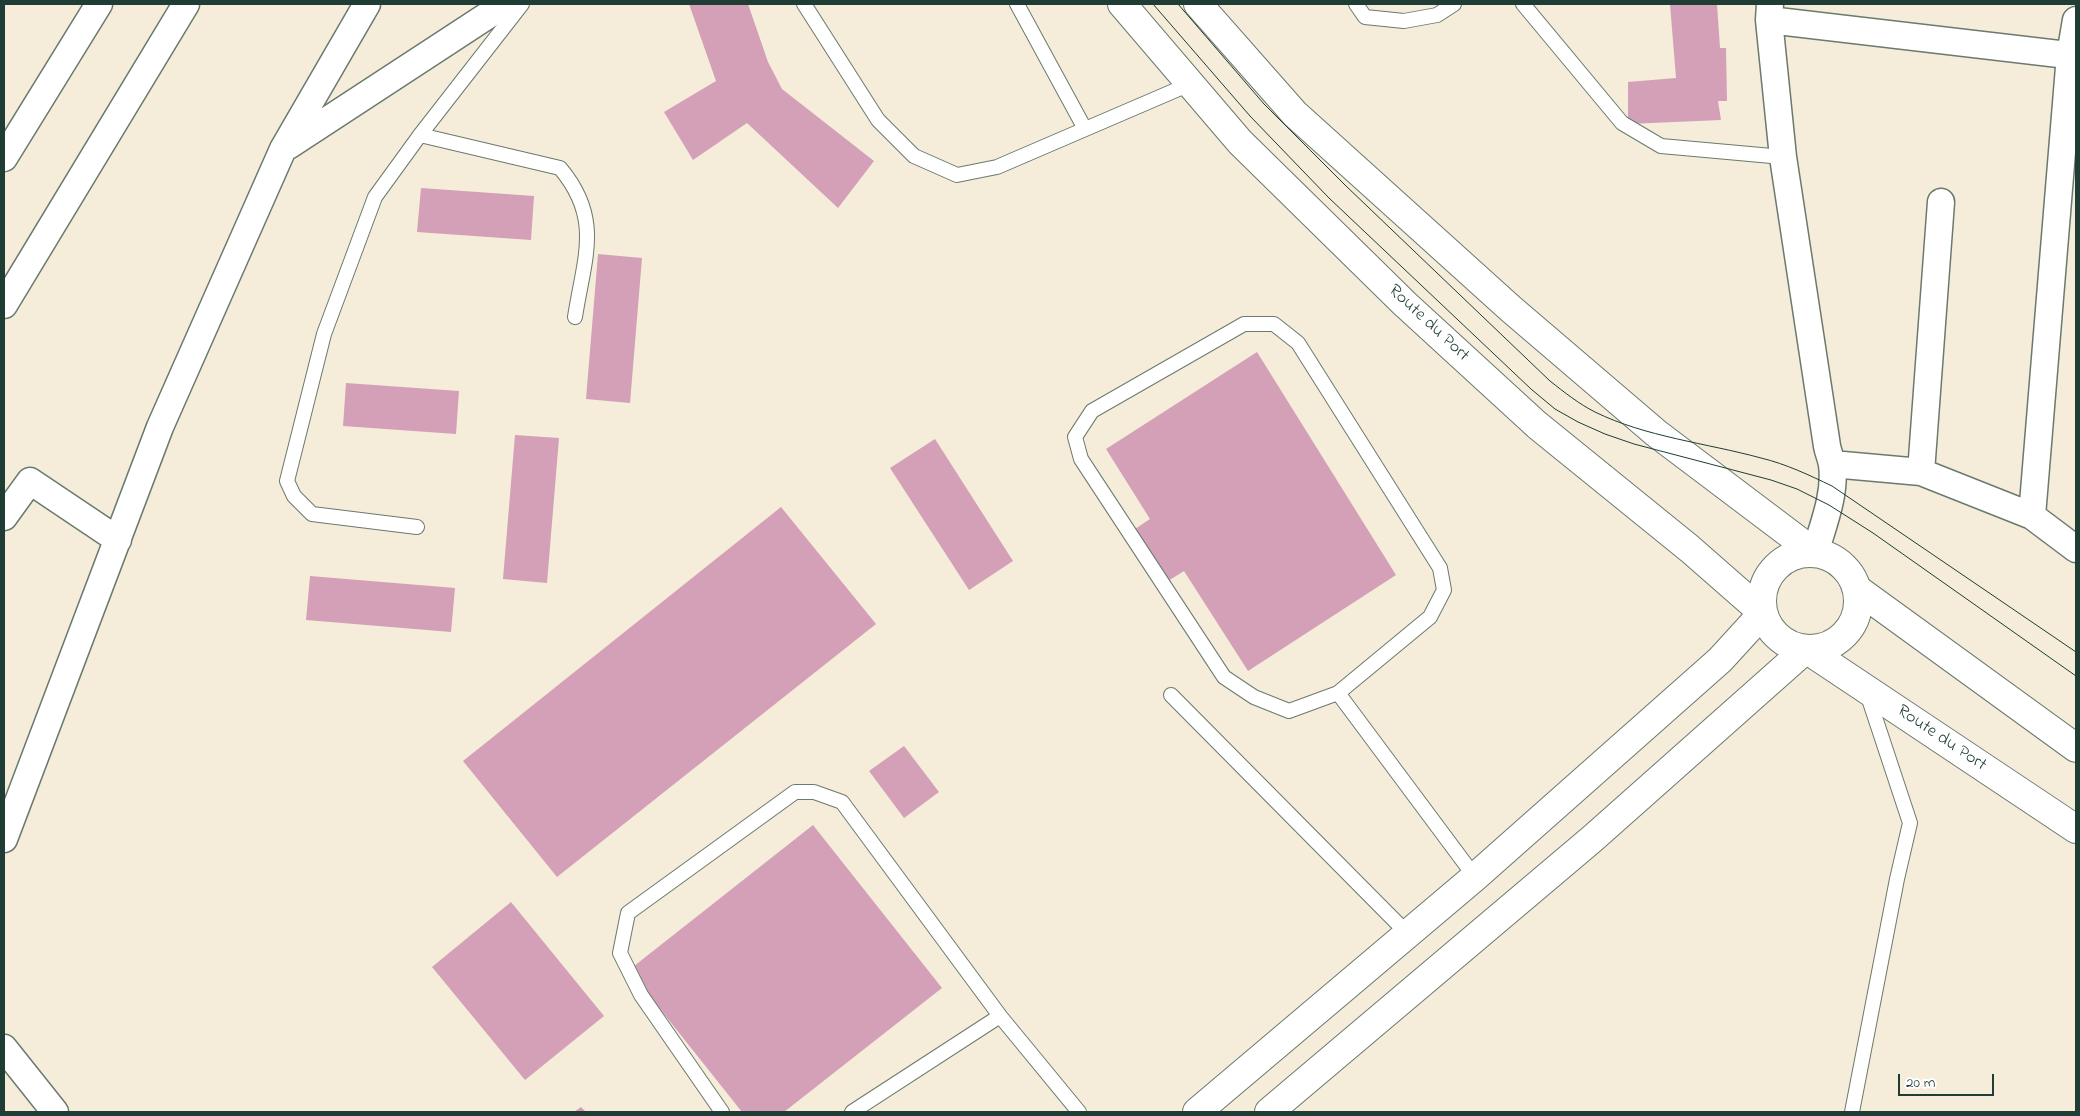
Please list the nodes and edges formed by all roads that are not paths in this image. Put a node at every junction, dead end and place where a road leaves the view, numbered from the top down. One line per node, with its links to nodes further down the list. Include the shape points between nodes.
1 (99, 4): 21 (street)
2 (186, 4): 23 (street)
3 (367, 4): 19 (street)
4 (506, 4): 19 (street)
5 (522, 4): 18 (lane)
6 (804, 4): 17 (lane, via 878,120 914,156 957,175 997,167)
7 (1017, 4): 17 (lane)
8 (1122, 4): 16 (main road, Route du Port)
9 (1198, 4): 32 (main road, via 1295,114 1511,309 1656,432)
10 (1356, 4): 11 (lane, via 1366,17 1404,21 1436,15)
11 (1454, 4)
12 (1523, 4): 20 (lane, via 1622,123 1654,142 1662,146)
13 (1770, 12): 15 (street); 20 (street)
14 (2076, 20): 15 (street)
15 (2073, 56): 27 (street)
16 (1190, 84): 17 (lane); 34 (main road, Route du Port, via 1240,142 1412,310 1537,424)
17 (1085, 129)
18 (420, 135): 24 (lane, via 560,168 584,206 588,232); 29 (lane, via 375,197 324,334 287,481 294,496 312,514)
19 (283, 149): 30 (street, via 160,427)
20 (1783, 157): 25 (street, via 1826,446)
21 (4, 158)
22 (1941, 202): 26 (street)
23 (4, 305)
24 (575, 317)
25 (1832, 464): 26 (street); 32 (street, via 1829,505)
26 (1921, 472): 27 (street)
27 (2032, 516): 31 (street)
28 (4, 517): 30 (street, via 30,481)
29 (417, 527)
30 (118, 540): 41 (street)
31 (2076, 549)
32 (1814, 553): 33 (main road, via 1841,564); 34 (main road, via 1799,554 1773,570 1765,582)
33 (1857, 589): 35 (main road, via 1855,619 1847,632 1836,642); 39 (main road)
34 (1763, 613): 35 (main road, via 1768,627 1778,638 1791,646); 42 (main road, via 1720,660)
35 (1806, 649): 36 (main road, Route du Port); 51 (main road, via 1592,839)
36 (1865, 687): 40 (main road, Route du Port); 52 (lane, via 1910,823)
37 (1338, 693): 37 (lane, via 1430,617 1444,590 1440,568 1298,343 1274,324 1244,324 1092,412 1075,437 1081,459 1224,676 1254,697 1289,711); 42 (lane)
38 (1171, 695): 43 (lane)
39 (2076, 748)
40 (2076, 829)
41 (4, 839)
42 (1475, 877): 43 (main road)
43 (1409, 935): 50 (main road)
44 (1000, 1016): 47 (lane, via 842,802 814,792 795,792 628,913 620,954 641,995); 48 (lane); 49 (lane)
45 (4, 1048): 46 (street)
46 (55, 1112)
47 (722, 1112)
48 (852, 1112)
49 (1079, 1112)
50 (1197, 1112)
51 (1269, 1112)
52 (1852, 1112)

